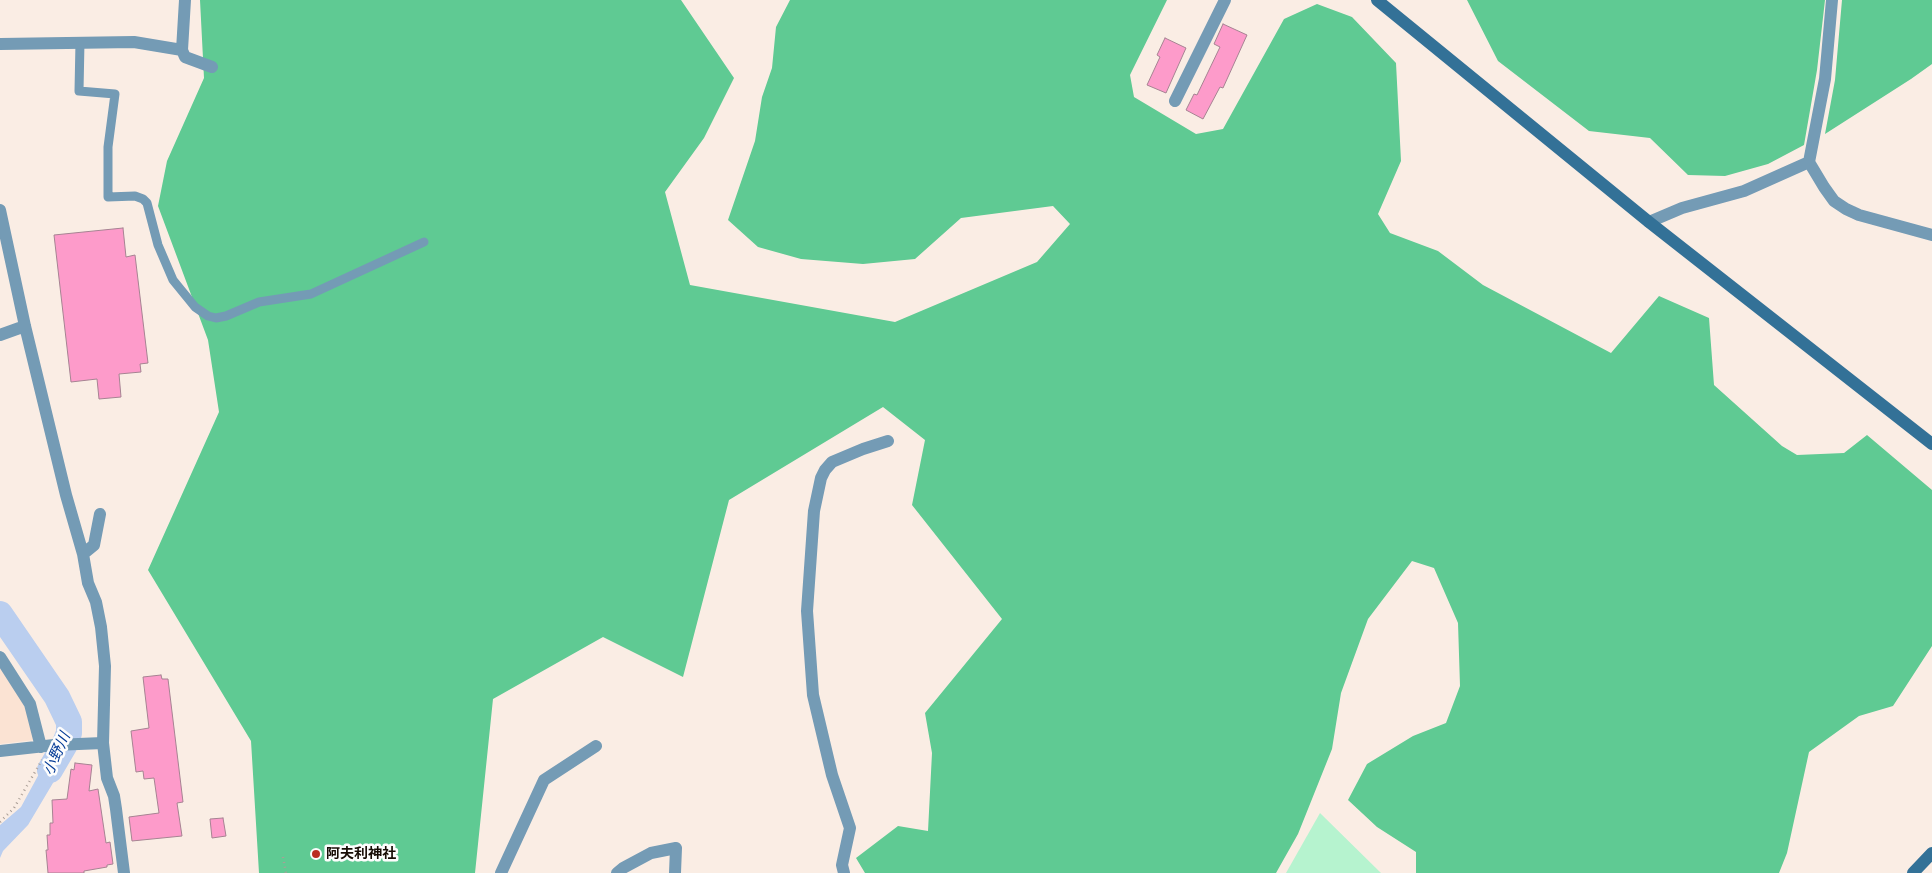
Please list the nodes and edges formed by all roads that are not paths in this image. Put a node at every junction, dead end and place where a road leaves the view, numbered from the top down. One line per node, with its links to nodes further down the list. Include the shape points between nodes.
1 (185, 0): 7 (street)
2 (1225, 0): 9 (street)
3 (1377, 0): 12 (street)
4 (1832, 0): 10 (street, via 1825,78)
5 (80, 42): 6 (street); 7 (street, via 134,42); 14 (lane, via 79,91 115,94 108,147 108,197 135,196 143,199 173,280 208,316 226,316 259,302 311,294)
6 (0, 44)
7 (182, 50): 8 (street, via 185,57)
8 (212, 66)
9 (1175, 101)
10 (1809, 162): 12 (street, via 1744,191 1682,208); 13 (street, via 1834,201 1846,209)
11 (0, 210): 15 (street)
12 (1649, 222): 18 (street)
13 (1932, 235)
14 (424, 242)
15 (24, 326): 16 (street); 20 (street)
16 (0, 335)
17 (888, 441): 31 (street, via 832,462 821,478 814,510 808,610 812,695 850,828 842,864)
18 (1932, 444)
19 (100, 514): 20 (street, via 94,545)
20 (83, 554): 22 (street, via 102,637 105,666)
21 (0, 657): 23 (street, via 30,704)
22 (103, 743): 23 (street); 27 (street)
23 (48, 746): 25 (street)
24 (596, 746): 28 (street, via 544,780)
25 (0, 751)
26 (1932, 853): 32 (street)
27 (124, 873)
28 (501, 873)
29 (617, 873): 30 (street, via 652,853 676,848)
30 (675, 873)
31 (844, 873)
32 (1913, 873)

